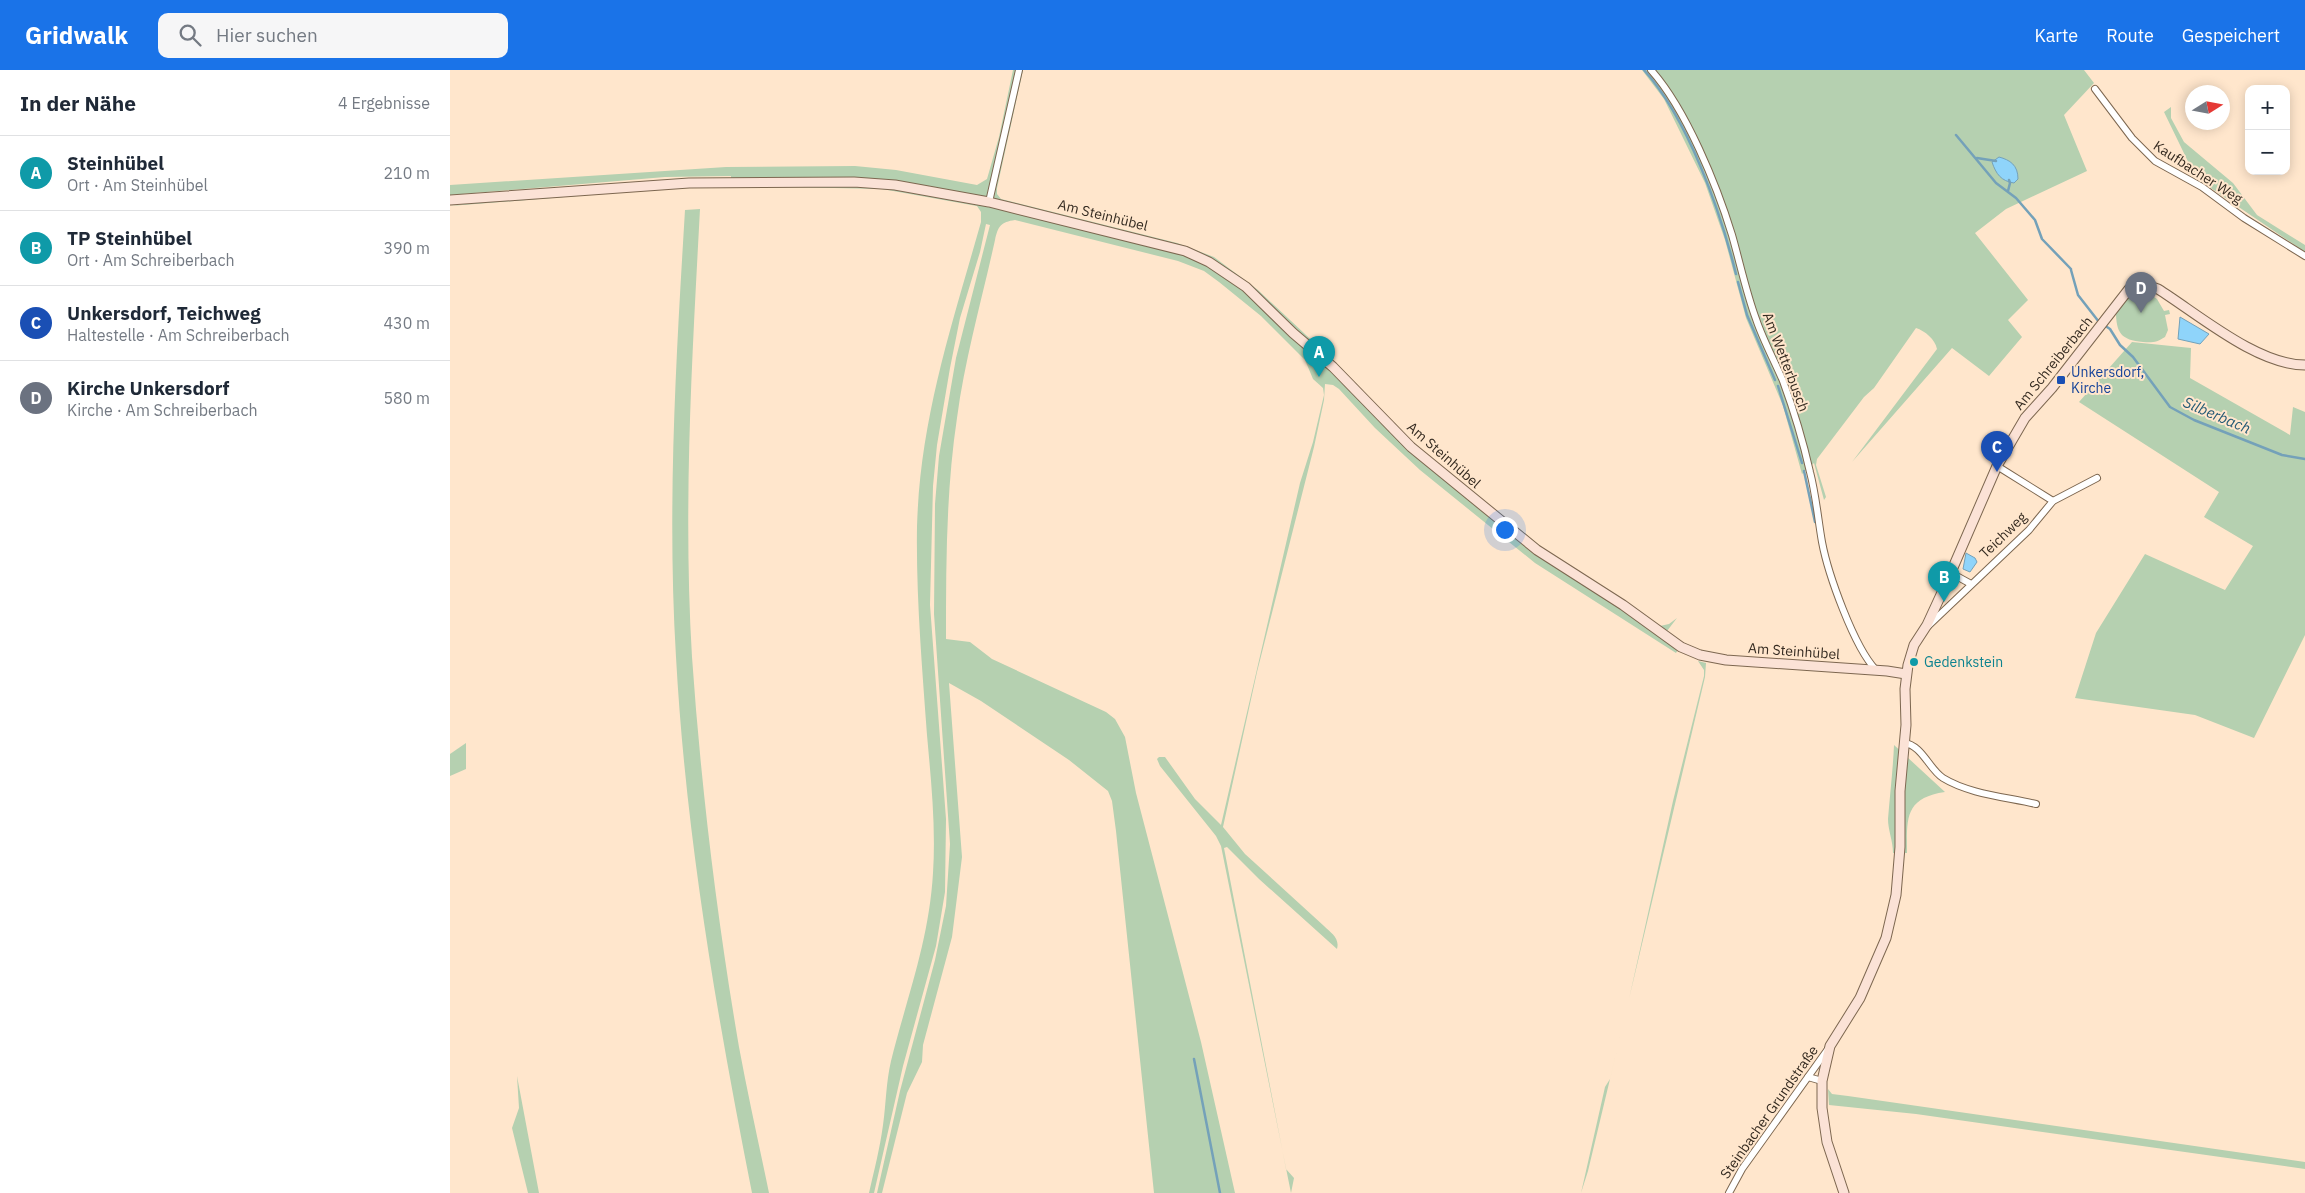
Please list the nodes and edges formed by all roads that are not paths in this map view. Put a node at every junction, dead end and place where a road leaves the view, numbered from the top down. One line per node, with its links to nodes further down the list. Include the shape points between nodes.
1 (1019, 70): 5 (street)
2 (1652, 70): 14 (street, Am Wetterbusch, via 1687,126 1723,208 1756,321 1782,381 1803,442 1828,566 1854,635)
3 (2095, 89): 6 (street, Kaufbacher Weg, via 2142,150)
4 (450, 200): 5 (street, Am Steinhübel, via 689,183 776,182 895,185)
5 (989, 202): 14 (street, Am Steinhübel, via 1185,251 1228,274 1333,367 1443,475 1537,550 1681,646 1700,655 1726,660)
6 (2305, 256)
7 (2305, 365): 8 (street, Am Schreiberbach, via 2286,364 2232,338 2158,289 2139,286 2125,292 2026,418)
8 (1997, 466): 10 (street); 11 (street, Am Schreiberbach)
9 (2097, 478): 10 (street, Teichweg)
10 (2053, 501): 12 (street, Teichweg, via 2029,530)
11 (1951, 573): 12 (street); 13 (street, Am Schreiberbach)
12 (1971, 584): 13 (street, Teichweg, via 1930,626)
13 (1927, 625): 15 (street, Am Schreiberbach, via 1914,645)
14 (1876, 670): 15 (street, Am Steinhübel)
15 (1906, 674): 16 (street, Am Schreiberbach)
16 (1904, 744): 17 (street, via 1913,746 1943,778 1964,787); 18 (street, Am Schreiberbach, via 1896,895 1886,938 1860,998)
17 (2036, 804)
18 (1830, 1046): 19 (street, Steinbacher Grundstraße); 20 (street, Am Schreiberbach)
19 (1808, 1077): 20 (street); 21 (street, Steinbacher Grundstraße, via 1742,1169)
20 (1822, 1081): 22 (street, Am Schreiberbach, via 1827,1142)
21 (1729, 1193)
22 (1844, 1193)

